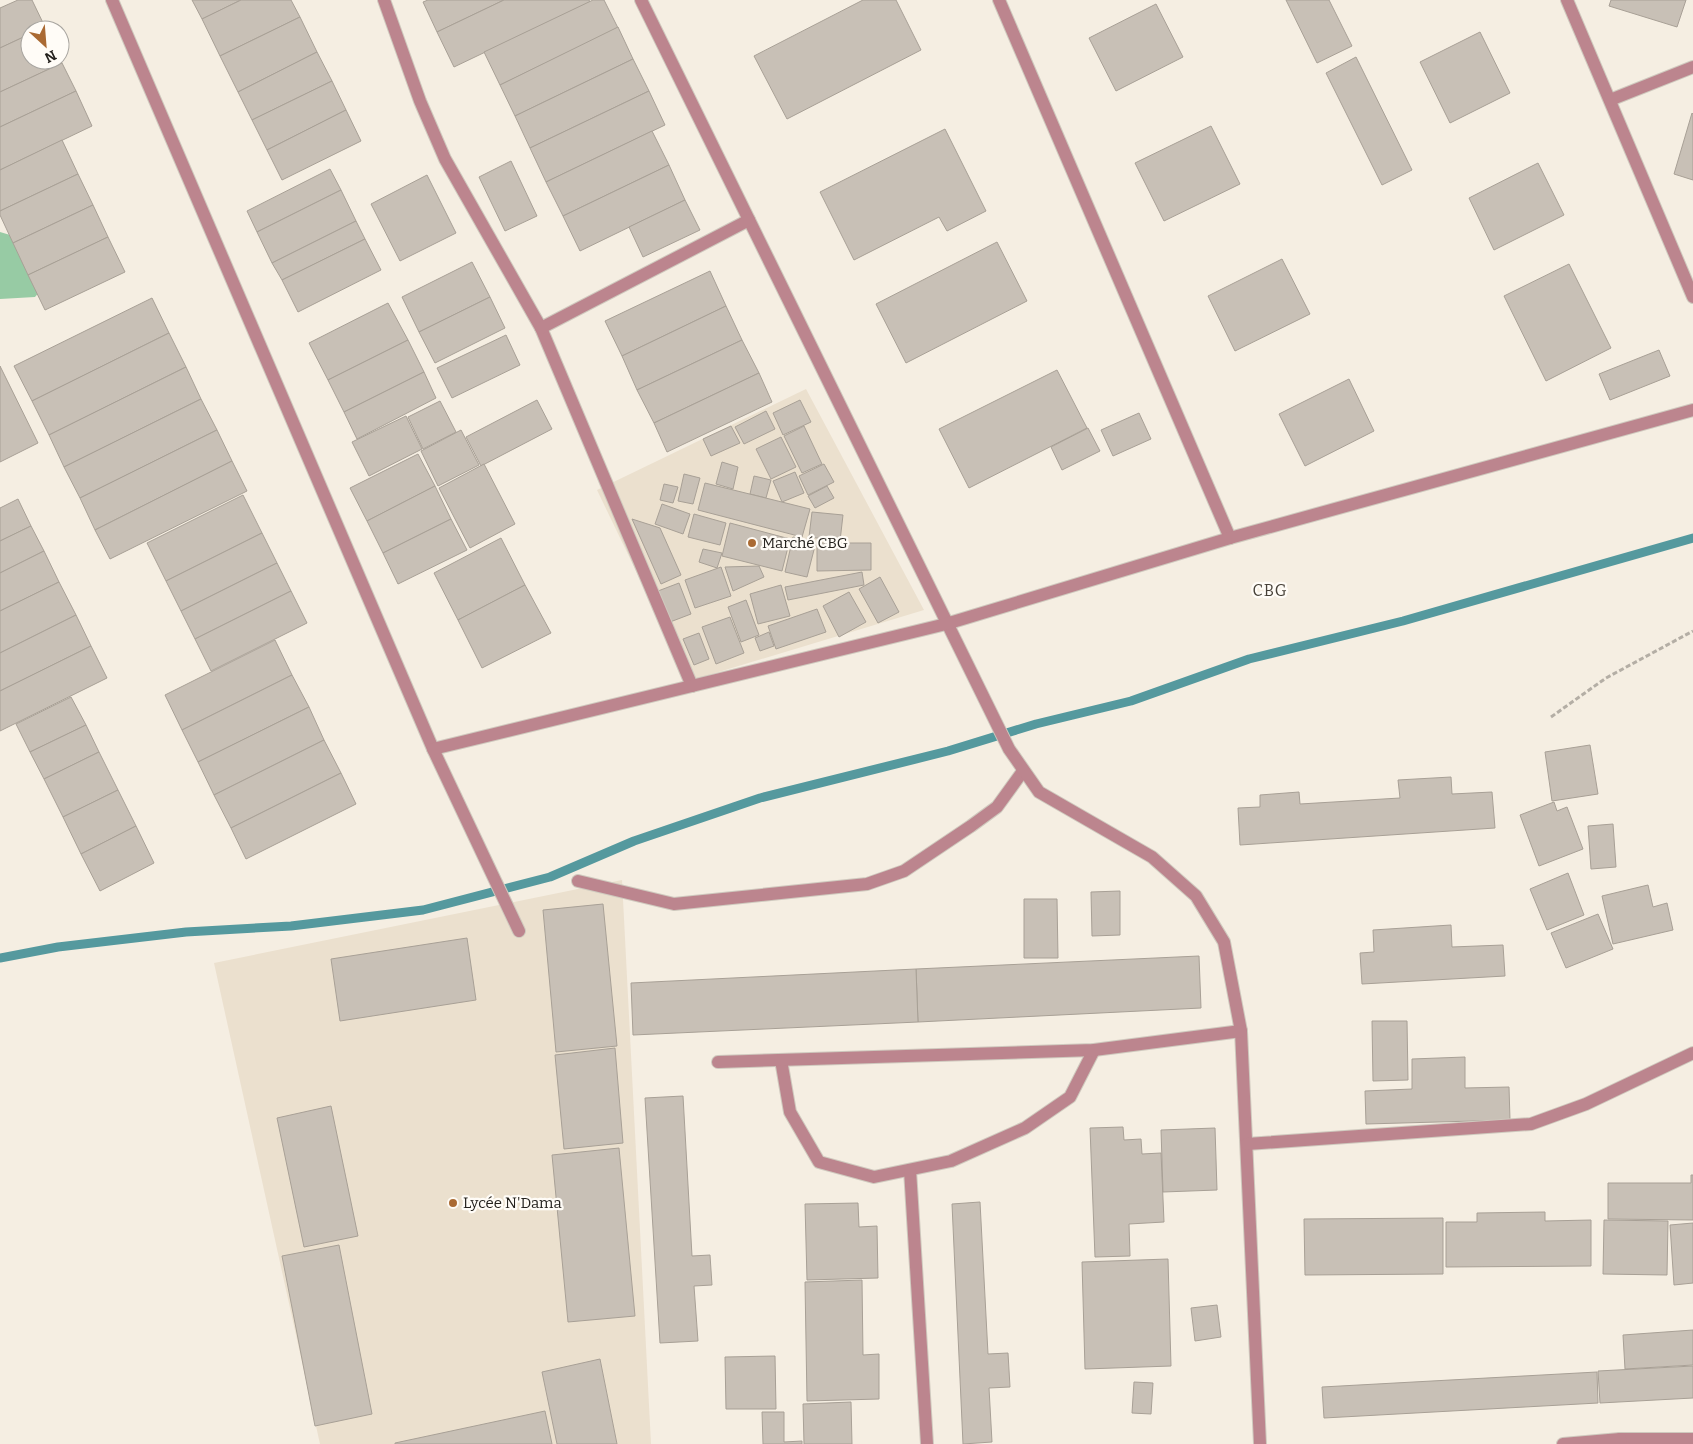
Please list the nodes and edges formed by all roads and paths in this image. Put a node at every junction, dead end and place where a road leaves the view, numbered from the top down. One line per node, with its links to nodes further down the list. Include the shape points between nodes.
1 (112, 0): 17 (street)
2 (384, 0): 10 (street, via 420,101 445,159)
3 (641, 0): 8 (street)
4 (999, 0): 12 (street)
5 (1567, 0): 7 (street)
6 (1693, 67): 7 (street)
7 (1610, 100): 9 (street)
8 (748, 220): 10 (street); 13 (street)
9 (1693, 297)
10 (541, 328): 15 (street)
11 (1693, 410): 12 (street)
12 (1230, 538): 13 (street)
13 (946, 624): 15 (street); 18 (street, via 1009,750)
14 (1693, 631): 16 (path, via 1606,678)
15 (692, 686): 17 (street)
16 (1551, 717)
17 (433, 749): 20 (street)
18 (1023, 770): 19 (street, via 997,807 972,826 904,872 867,884 674,904); 21 (street, via 1039,792 1152,857 1196,896 1224,942)
19 (578, 880)
20 (519, 932)
21 (1241, 1030): 22 (street); 26 (street)
22 (1094, 1050): 24 (street); 27 (street, via 1070,1097 1025,1128 951,1161)
23 (1693, 1053): 26 (street, via 1586,1104 1531,1124)
24 (781, 1060): 25 (street); 27 (street, via 790,1112 819,1162 874,1177)
25 (718, 1062)
26 (1247, 1144): 31 (street)
27 (910, 1170): 30 (street)
28 (1693, 1439): 29 (street)
29 (1620, 1442): 32 (street)
30 (928, 1444)
31 (1260, 1444)
32 (1563, 1444)

